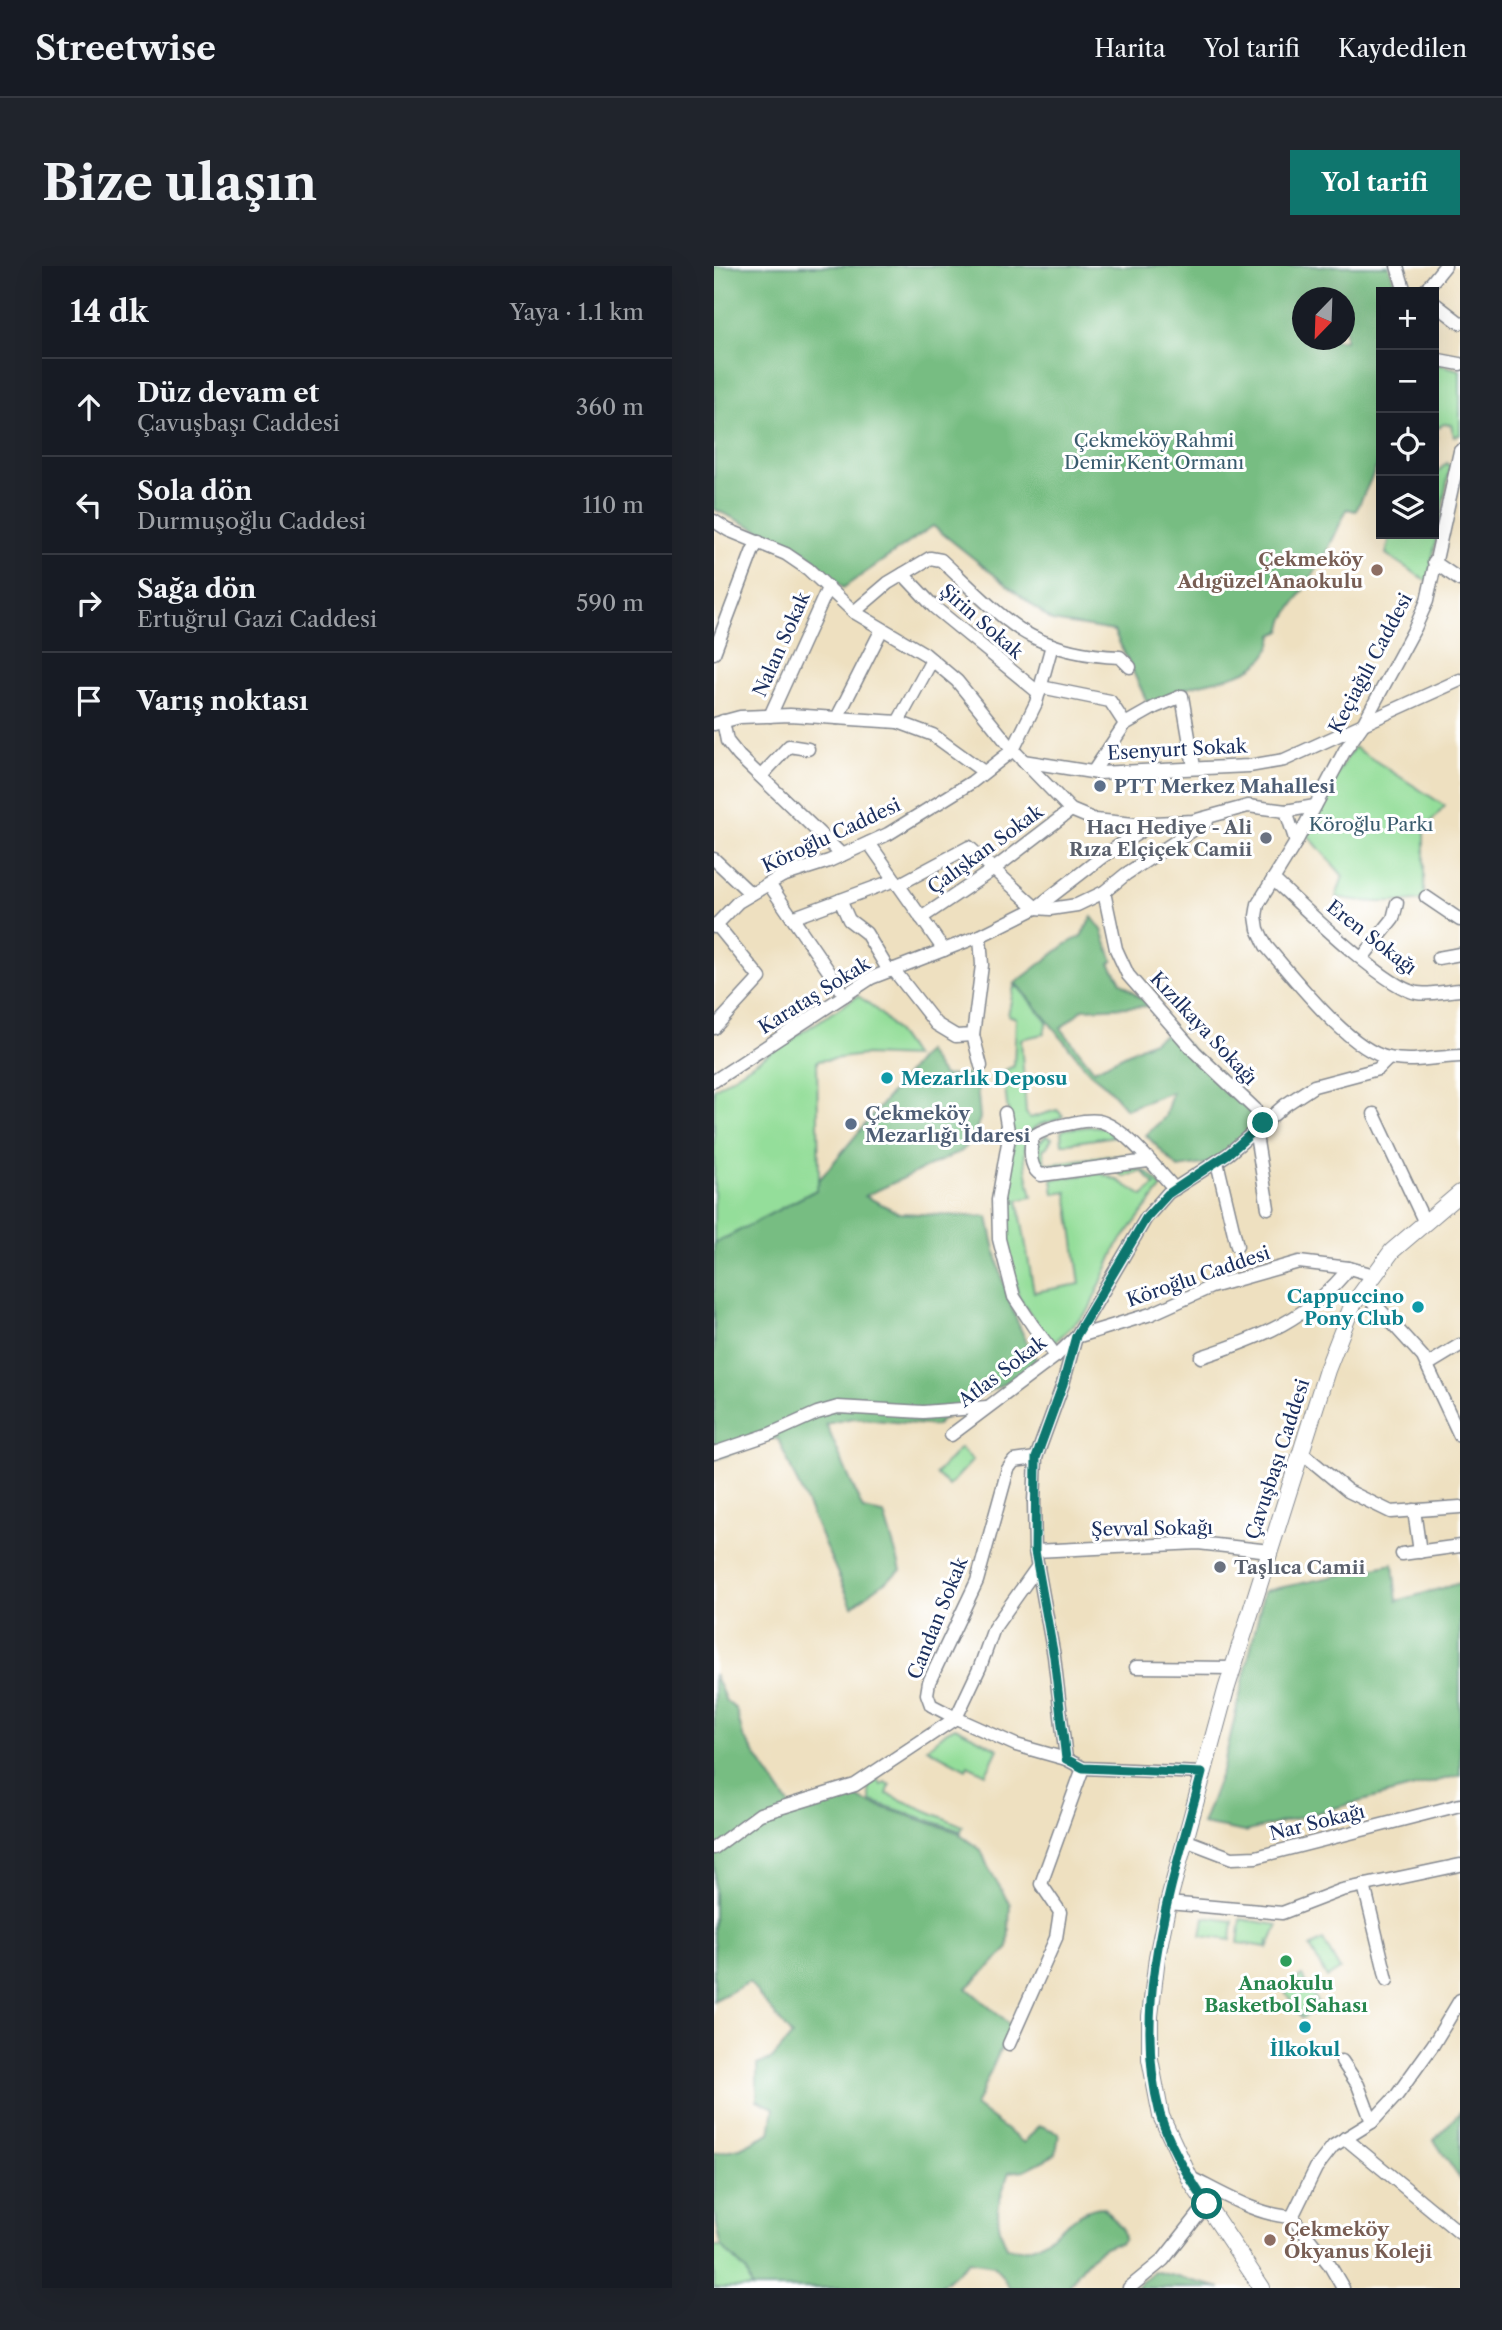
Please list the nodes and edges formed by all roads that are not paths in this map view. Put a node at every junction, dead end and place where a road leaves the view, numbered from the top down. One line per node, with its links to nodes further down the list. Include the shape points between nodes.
1 (1397, 266): 3 (street)
2 (1445, 266): 4 (street)
3 (1403, 287)
4 (1428, 287)
5 (1439, 307): 6 (street)
6 (1460, 323)
7 (1439, 360): 8 (street)
8 (1460, 365)
9 (1460, 451): 10 (street, Keçiağılı Caddesi)
10 (1447, 504): 11 (street); 14 (street, Keçiağılı Caddesi)
11 (1460, 511)
12 (714, 521): 13 (street)
13 (759, 542): 17 (street, via 786,554); 21 (street)
14 (1434, 562): 16 (street); 27 (street, Keçiağılı Caddesi, via 1427,601)
15 (903, 574): 18 (street); 20 (street, via 930,558 941,560 1007,619); 26 (street, Şirin Sokak, via 934,607)
16 (1460, 580)
17 (828, 588): 18 (street); 29 (street, Nalan Sokak)
18 (854, 612): 19 (street)
19 (881, 629): 22 (street); 30 (street)
20 (1052, 645): 23 (street, via 1120,657); 26 (street, Köroğlu Caddesi)
21 (714, 653)
22 (932, 660): 31 (street); 37 (street, via 957,681)
23 (1130, 667)
24 (1460, 670): 25 (street)
25 (1456, 681): 28 (street, Esenyurt Sokak)
26 (1040, 690): 33 (street, via 1110,701); 37 (street, Köroğlu Caddesi)
27 (1381, 692): 28 (street); 34 (street, Keçiağılı Caddesi)
28 (1405, 705): 34 (street, Esenyurt Sokak)
29 (770, 716): 30 (street); 32 (street)
30 (837, 718): 31 (street)
31 (898, 722): 41 (street, via 933,735)
32 (718, 723): 43 (street, via 739,756)
33 (1125, 724): 40 (street, via 1182,696); 42 (street)
34 (1362, 726): 35 (street, Esenyurt Sokak); 38 (street, Keçiağılı Caddesi)
35 (1330, 738): 38 (street, via 1339,743); 40 (street, Esenyurt Sokak, via 1284,760)
36 (808, 749): 43 (street, via 789,746)
37 (1013, 750): 39 (street); 41 (street, Köroğlu Caddesi)
38 (1342, 755): 44 (street, Keçiağılı Caddesi)
39 (1022, 761): 42 (street, Esenyurt Sokak); 45 (street)
40 (1194, 767): 42 (street, Esenyurt Sokak)
41 (985, 772): 50 (street, Köroğlu Caddesi)
42 (1093, 772)
43 (761, 776): 51 (street)
44 (1315, 806): 46 (street); 49 (street, Keçiağılı Caddesi)
45 (1071, 810): 48 (street, via 1095,820); 53 (street, Çalışkan Sokak)
46 (1286, 811): 47 (street, via 1248,806); 49 (street)
47 (1219, 812): 48 (street, via 1193,821); 57 (street)
48 (1153, 823): 62 (street)
49 (1296, 842): 54 (street)
50 (869, 843): 51 (street, Köroğlu Caddesi); 55 (street)
51 (842, 855): 56 (street, Köroğlu Caddesi)
52 (714, 859): 58 (street)
53 (994, 869): 55 (street, via 969,847); 62 (street); 64 (street, Çalışkan Sokak)
54 (1273, 879): 70 (street, Eren Sokağı); 78 (street, via 1256,910 1266,946 1364,1048)
55 (897, 882): 60 (street); 64 (street)
56 (769, 884): 58 (street, Köroğlu Caddesi); 63 (street)
57 (1104, 892): 62 (street, via 1077,905); 81 (street, Kızılkaya Sokağı, via 1116,950 1128,975 1195,1052)
58 (751, 894): 66 (street, Köroğlu Caddesi)
59 (1426, 897): 65 (street)
60 (840, 900): 63 (street); 72 (street, via 849,920 866,933)
61 (1397, 903): 70 (street, via 1393,919)
62 (1035, 908): 67 (street)
63 (792, 918): 74 (street)
64 (921, 918): 68 (street)
65 (1460, 920)
66 (716, 922): 75 (street, via 760,978)
67 (980, 936): 68 (street, Karataş Sokak); 76 (street, via 982,965)
68 (944, 950): 72 (street, Karataş Sokak)
69 (1460, 954): 71 (street)
70 (1362, 958): 73 (street, Eren Sokağı, via 1416,993)
71 (1438, 958)
72 (891, 970): 74 (street, Karataş Sokak); 76 (street, via 936,1024 956,1036)
73 (1460, 990)
74 (845, 995): 80 (street, Karataş Sokak)
75 (714, 1028)
76 (973, 1035): 79 (street)
77 (1460, 1056): 78 (street)
78 (1389, 1058): 84 (street, via 1378,1069 1314,1086)
79 (981, 1066)
80 (714, 1081)
81 (1255, 1109)
82 (1006, 1113): 97 (street, via 1009,1138 998,1200 999,1239 1014,1297)
83 (1374, 1114): 90 (street)
84 (1255, 1129): 86 (street); 89 (street)
85 (1148, 1161): 85 (street, via 1118,1130 1097,1121 1044,1129 1032,1137 1034,1168 1041,1175); 87 (street)
86 (1217, 1162): 87 (street); 91 (street)
87 (1175, 1189): 95 (street, via 1146,1218)
88 (1460, 1193): 90 (main road, Çavuşbaşı Caddesi)
89 (1268, 1208)
90 (1425, 1223): 93 (main road, Çavuşbaşı Caddesi, via 1392,1251)
91 (1237, 1246)
92 (1349, 1268): 93 (street, Köroğlu Caddesi); 95 (street, Köroğlu Caddesi, via 1299,1262 1212,1287 1151,1314); 98 (street, via 1332,1290 1290,1321 1249,1342)
93 (1374, 1275): 94 (main road, Çavuşbaşı Caddesi)
94 (1363, 1291): 99 (street); 103 (main road, Çavuşbaşı Caddesi, via 1352,1306 1332,1357)
95 (1076, 1336): 97 (street, Atlas Sokak); 105 (street)
96 (1460, 1345): 99 (street)
97 (1056, 1356): 100 (street, Atlas Sokak)
98 (1201, 1357)
99 (1427, 1365): 102 (street)
100 (987, 1407): 101 (street, Atlas Sokak); 104 (street, via 923,1412 838,1407)
101 (951, 1435)
102 (1460, 1436)
103 (1301, 1452): 107 (street, via 1348,1491 1391,1512); 110 (main road, Çavuşbaşı Caddesi)
104 (714, 1453)
105 (1036, 1458): 109 (street); 116 (street, Candan Sokak, via 1014,1461 1007,1468 976,1581 929,1682 931,1705)
106 (1460, 1507): 107 (street)
107 (1414, 1510): 111 (street)
108 (1460, 1546): 111 (street)
109 (1035, 1551): 110 (street, Şevval Sokağı, via 1198,1543); 113 (street)
110 (1270, 1551): 115 (main road, Çavuşbaşı Caddesi)
111 (1420, 1552): 112 (street)
112 (1402, 1554)
113 (1038, 1566): 116 (street, via 994,1628); 117 (street)
114 (1136, 1667): 115 (street)
115 (1233, 1668): 119 (main road, Çavuşbaşı Caddesi)
116 (956, 1718): 117 (street, via 1016,1745); 122 (street, via 855,1785 760,1814)
117 (1066, 1759): 118 (street)
118 (1083, 1768): 119 (street); 128 (street, via 1041,1884 1060,1912 1056,1938)
119 (1202, 1773): 121 (main road, Çavuşbaşı Caddesi)
120 (1460, 1805): 121 (street, Nar Sokağı, via 1256,1857 1232,1858)
121 (1185, 1840): 125 (main road, Çavuşbaşı Caddesi)
122 (714, 1848)
123 (1460, 1865): 124 (street)
124 (1364, 1885): 125 (street, via 1282,1913); 126 (street)
125 (1168, 1903): 132 (main road, Çavuşbaşı Caddesi, via 1157,1957 1150,2059 1161,2116)
126 (1387, 1980)
127 (1460, 2000): 130 (street, via 1397,2095)
128 (1009, 2044)
129 (1342, 2061): 130 (street, via 1358,2085)
130 (1372, 2122): 131 (street)
131 (1345, 2138): 134 (street, via 1316,2168); 135 (street)
132 (1189, 2177): 133 (main road, Çavuşbaşı Caddesi); 134 (street, via 1236,2201)
133 (1207, 2204): 136 (street, via 1163,2260); 137 (main road, Çavuşbaşı Caddesi)
134 (1292, 2217): 138 (street)
135 (1460, 2233)
136 (1129, 2288)
137 (1262, 2288)
138 (1343, 2288)

